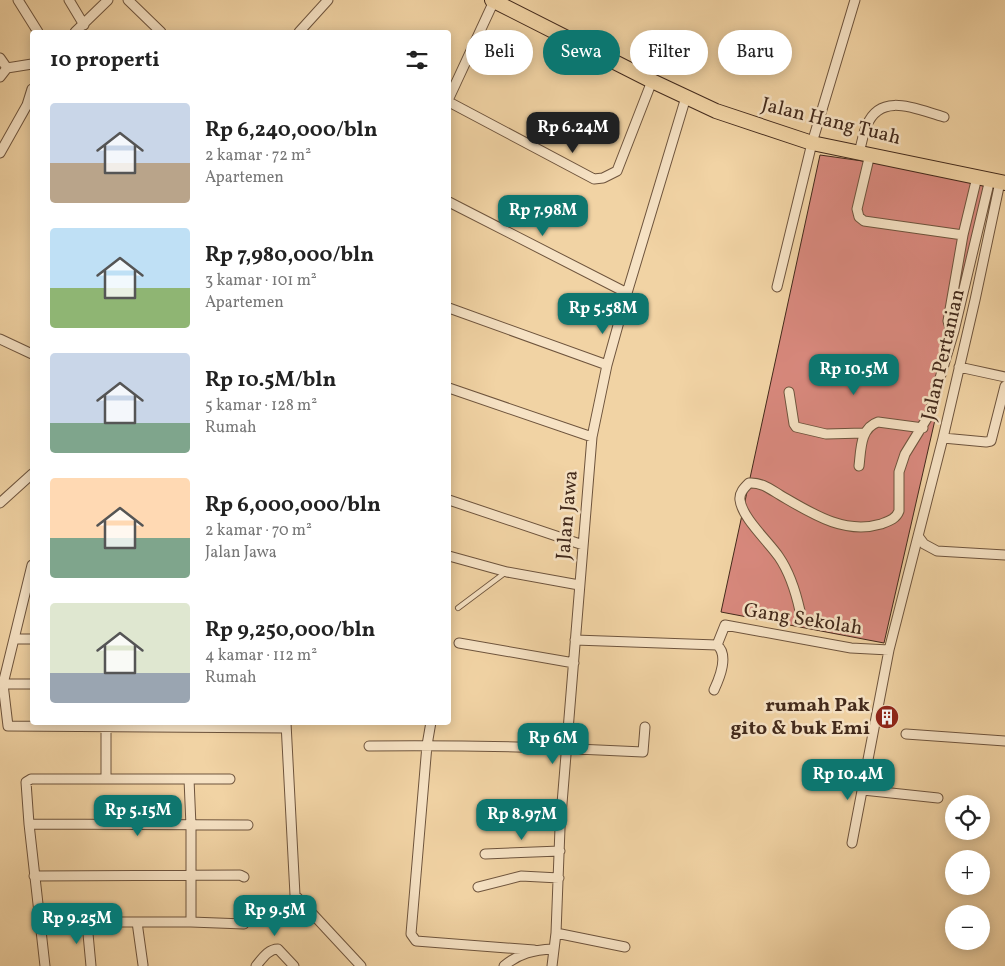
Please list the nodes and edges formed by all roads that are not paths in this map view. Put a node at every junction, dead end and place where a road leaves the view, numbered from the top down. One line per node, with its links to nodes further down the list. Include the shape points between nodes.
1 (18, 0): 9 (street)
2 (70, 0): 8 (street)
3 (108, 0): 8 (street)
4 (128, 0): 11 (street)
5 (328, 0): 12 (street)
6 (493, 0): 17 (main road, Jalan Hang Tuah); 18 (street)
7 (855, 0): 23 (street)
8 (84, 25): 10 (street)
9 (37, 30)
10 (78, 30)
11 (158, 30)
12 (301, 30)
13 (0, 58): 15 (street)
14 (30, 64): 15 (street)
15 (7, 68): 16 (street)
16 (0, 77)
17 (652, 81): 20 (main road, Jalan Hang Tuah); 21 (street, via 617,170 600,179 594,179)
18 (451, 94)
19 (30, 95): 24 (street)
20 (686, 97): 23 (main road, Jalan Hang Tuah, via 716,111); 30 (street, Jalan Jawa)
21 (451, 103)
22 (944, 117): 25 (street, via 899,105 886,106 878,110 867,124)
23 (812, 143): 25 (main road, Jalan Hang Tuah); 29 (street)
24 (0, 152)
25 (865, 153): 26 (main road, Jalan Hang Tuah); 28 (street, via 857,209 861,219)
26 (993, 180): 28 (street); 32 (street); 36 (street, Jalan Pertanian, via 976,300)
27 (451, 203): 30 (street)
28 (962, 235): 32 (street, via 948,322)
29 (777, 286)
30 (626, 293): 35 (street, Jalan Jawa)
31 (451, 309): 35 (street)
32 (954, 331): 41 (street)
33 (0, 339): 34 (street)
34 (30, 353)
35 (607, 366): 43 (street, Jalan Jawa)
36 (959, 367): 37 (street); 44 (street, Jalan Pertanian)
37 (1005, 377)
38 (1005, 386): 44 (street, via 990,441)
39 (451, 389): 43 (street)
40 (789, 392): 42 (street, via 796,427 826,434)
41 (923, 428): 42 (street, via 878,422); 57 (street, via 902,462 898,480 899,511 890,521 866,527 834,523 762,484 749,483 743,489 740,502 755,528 782,562 795,590)
42 (864, 434): 45 (street)
43 (592, 437): 50 (street, Jalan Jawa)
44 (943, 438): 49 (street, Jalan Pertanian)
45 (859, 466)
46 (30, 476): 48 (street)
47 (451, 501): 50 (street)
48 (0, 503)
49 (918, 536): 51 (street, via 924,544 937,551); 63 (street, Jalan Pertanian)
50 (583, 546): 55 (street, Jalan Jawa)
51 (1005, 555)
52 (451, 557): 54 (street)
53 (30, 572): 59 (street)
54 (507, 572): 55 (street); 56 (lane)
55 (579, 584): 60 (street, Jalan Jawa)
56 (458, 608)
57 (800, 611)
58 (30, 638): 59 (street)
59 (14, 639): 65 (street)
60 (576, 640): 62 (street); 64 (street, Jalan Jawa)
61 (459, 643): 64 (street)
62 (717, 645): 63 (street, Gang Sekolah, via 725,625 851,648); 67 (street, via 723,655)
63 (889, 650): 84 (street, Jalan Pertanian)
64 (574, 663): 80 (street, Jalan Jawa)
65 (3, 684): 66 (street); 68 (street, via 8,726)
66 (30, 684)
67 (714, 690)
68 (94, 725): 74 (street)
69 (137, 725): 70 (street); 74 (street)
70 (181, 725): 71 (street)
71 (227, 725): 72 (street)
72 (286, 725): 111 (street, via 295,895)
73 (430, 725): 78 (street)
74 (106, 727): 81 (street)
75 (645, 728): 80 (street, via 643,752)
76 (906, 734): 77 (street)
77 (1005, 741)
78 (427, 745): 79 (street); 80 (street); 105 (street, via 412,938 416,941)
79 (369, 746)
80 (566, 748): 90 (street, Jalan Jawa)
81 (106, 778): 82 (street); 86 (street, via 29,779 26,782)
82 (189, 779): 83 (street); 87 (street)
83 (230, 779)
84 (863, 790): 85 (street); 89 (street, Jalan Pertanian)
85 (938, 798)
86 (29, 824): 87 (street); 93 (street)
87 (192, 826): 88 (street); 92 (street)
88 (248, 826)
89 (852, 843)
90 (560, 851): 91 (street); 95 (street, Jalan Jawa)
91 (485, 854)
92 (191, 874): 93 (street); 94 (street); 99 (street)
93 (34, 876): 97 (street)
94 (244, 877)
95 (558, 878): 96 (street, via 521,876); 102 (street, Jalan Jawa)
96 (478, 887)
97 (39, 922): 100 (street); 107 (street)
98 (138, 922): 99 (street); 100 (street); 106 (street)
99 (191, 922): 101 (street)
100 (87, 923): 108 (street)
101 (244, 924)
102 (556, 933): 103 (street); 104 (street, Jalan Jawa)
103 (625, 946)
104 (553, 949): 105 (street); 113 (street, Jalan Jawa)
105 (534, 950): 112 (street)
106 (143, 965)
107 (46, 966)
108 (91, 966)
109 (256, 966): 110 (street, via 275,949)
110 (294, 966)
111 (361, 966)
112 (504, 966)
113 (552, 966)

